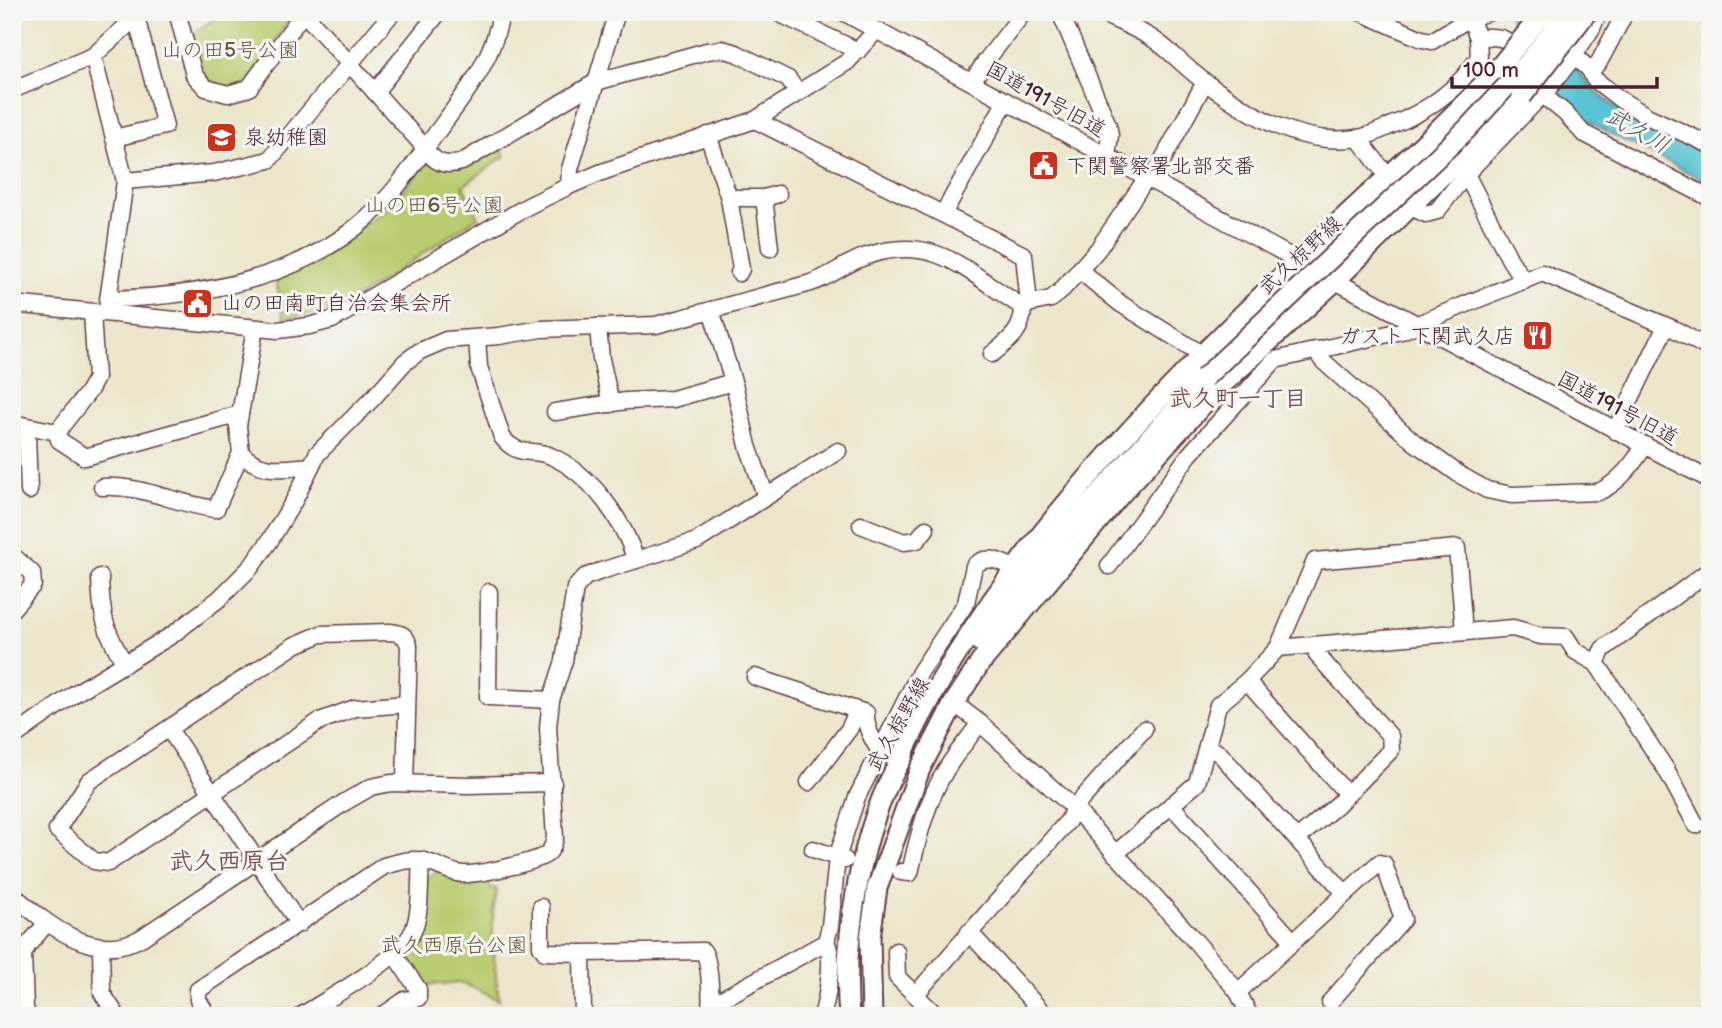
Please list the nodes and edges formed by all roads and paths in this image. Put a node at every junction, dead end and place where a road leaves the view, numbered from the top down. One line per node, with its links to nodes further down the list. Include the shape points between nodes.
1 (177, 12): 2 (street, via 194,75 206,88 228,94 249,88)
2 (303, 12): 26 (street)
3 (393, 12): 26 (street)
4 (439, 12): 33 (street)
5 (501, 12): 41 (street, via 480,71)
6 (617, 12): 28 (street)
7 (776, 12): 23 (street)
8 (843, 12): 21 (street, 国道191号旧道)
9 (1024, 12): 29 (street)
10 (1060, 12): 42 (street, via 1108,125)
11 (1098, 12): 30 (street, via 1155,40)
12 (1360, 12): 20 (street, via 1432,41)
13 (1490, 12): 20 (street)
14 (1544, 12): 44 (main road, bridge, via 1498,69)
15 (1568, 12): 92 (main road, 武久椋野線, bridge, via 1482,114 1203,378)
16 (1587, 12): 51 (main road, bridge, via 1522,96)
17 (1598, 12): 25 (street)
18 (1620, 12): 27 (street, via 1622,19 1598,64)
19 (139, 15): 24 (street); 38 (street, via 165,126)
20 (1469, 15): 22 (street)
21 (876, 31): 23 (street); 29 (street, 国道191号旧道)
22 (1478, 37): 32 (street, via 1500,37 1513,43); 39 (street, via 1479,57 1455,86 1404,121)
23 (859, 51): 34 (street)
24 (93, 56): 31 (street); 38 (street)
25 (1573, 57): 27 (street); 32 (street)
26 (349, 65): 33 (street); 46 (street, via 269,160 214,173)
27 (1590, 70): 40 (street, via 1594,79 1621,100)
28 (596, 82): 34 (street, via 722,49 788,79); 41 (street, via 462,162 445,165); 47 (street)
29 (972, 82): 35 (street, 国道191号旧道)
30 (1205, 82): 39 (street, via 1281,128 1307,137); 45 (street)
31 (12, 90)
32 (1546, 90): 43 (street); 49 (street, via 1583,133)
33 (375, 92): 41 (street)
34 (798, 93): 36 (street)
35 (1006, 100): 42 (street, 国道191号旧道); 52 (street)
36 (755, 120): 37 (street); 52 (street)
37 (708, 135): 47 (street); 48 (street)
38 (114, 138): 46 (street)
39 (1358, 138): 44 (street)
40 (1710, 145)
41 (425, 149): 61 (street, via 372,214 311,256 217,287)
42 (1107, 156): 45 (street, 国道191号旧道)
43 (1466, 174): 51 (street, via 1437,211 1426,214); 58 (street)
44 (1388, 177): 50 (main road)
45 (1149, 180): 54 (street, 国道191号旧道); 55 (street)
46 (125, 181): 61 (street)
47 (569, 186): 67 (street, via 346,314 290,329)
48 (729, 198): 53 (street, via 771,196); 56 (street)
49 (1710, 198)
50 (1362, 201): 51 (street); 54 (main road)
51 (1412, 206): 57 (main road)
52 (943, 214): 60 (street, via 1024,255)
53 (770, 248)
54 (1298, 261): 57 (street, 国道191号旧道); 63 (main road)
55 (1079, 270): 60 (street, via 1051,299); 70 (street, via 1121,304)
56 (739, 273)
57 (1335, 281): 64 (street, 国道191号旧道); 72 (main road)
58 (1524, 281): 64 (street); 65 (street, via 1542,273)
59 (12, 304): 61 (street)
60 (1026, 305): 62 (street, via 945,256 901,250 870,254 822,279); 73 (street, via 1020,327)
61 (102, 308): 67 (street); 81 (street, via 96,378)
62 (711, 310): 66 (street, via 656,325); 74 (street)
63 (1240, 319): 72 (street); 96 (main road, via 1147,413)
64 (1419, 324): 71 (street); 80 (street, 国道191号旧道)
65 (1665, 326): 69 (street); 80 (street)
66 (598, 327): 68 (street); 75 (street)
67 (255, 328): 77 (street)
68 (477, 338): 85 (street, via 446,341 412,355 317,454); 94 (street, via 479,367 502,437 519,451 556,459 591,486 612,511)
69 (1710, 349)
70 (1195, 350)
71 (1315, 350): 72 (street); 82 (street, via 1414,442 1487,491 1512,495 1598,492 1636,460)
72 (1270, 353): 95 (street); 104 (main road, via 1216,390 1120,495)
73 (992, 354)
74 (733, 382): 75 (street, via 673,400); 89 (street)
75 (611, 404): 76 (street)
76 (555, 412)
77 (240, 414): 81 (street, via 85,457 59,440); 84 (street)
78 (12, 423): 79 (street)
79 (30, 427): 81 (street); 88 (street)
80 (1615, 431): 82 (street, 国道191号旧道)
81 (57, 432)
82 (1645, 445): 86 (street, 国道191号旧道)
83 (838, 451): 89 (street)
84 (241, 453): 85 (street, via 272,470); 87 (street, via 216,509 125,487)
85 (311, 466): 106 (street, via 283,521 251,567 185,626)
86 (1710, 480)
87 (102, 487)
88 (29, 491)
89 (766, 497): 94 (street, via 697,541)
90 (862, 525): 91 (street, via 904,542 918,540)
91 (926, 529)
92 (1065, 532): 104 (main road, 武久椋野線, via 1002,624); 119 (main road, 武久椋野線, via 958,667)
93 (12, 555): 100 (street, via 32,573 33,585)
94 (636, 560): 109 (street, via 585,578 575,588 564,661)
95 (1109, 566)
96 (1015, 569): 118 (street, via 993,558 974,566 965,603 920,672); 119 (main road, via 951,661)
97 (1710, 570): 105 (street, via 1603,649)
98 (100, 577): 106 (street, via 107,634)
99 (489, 592): 109 (street, via 488,697)
100 (12, 609)
101 (1464, 632): 102 (street); 103 (street, via 1457,548 1314,561); 105 (street, via 1513,628 1566,637 1575,652)
102 (1316, 645): 103 (street); 124 (street, via 1317,655 1390,736 1391,750)
103 (1278, 648): 108 (street)
104 (984, 659): 111 (main road, 武久椋野線)
105 (1596, 663): 127 (street, via 1667,771)
106 (125, 664): 116 (street)
107 (754, 677): 112 (street)
108 (1247, 681): 117 (street, via 1217,705); 124 (street)
109 (551, 700): 122 (street, via 548,727)
110 (407, 704): 114 (street, via 409,646 404,635 321,634 295,645); 121 (street); 123 (street, via 339,712)
111 (954, 704): 113 (street); 160 (main road, 武久椋野線, via 909,795 877,888 870,938)
112 (857, 712): 118 (street, via 866,713 870,736); 120 (street)
113 (980, 723): 126 (street); 134 (street, via 938,785 919,832 910,873)
114 (169, 729): 123 (street); 123 (street, via 89,781 57,830 94,861 108,863)
115 (1144, 729): 126 (street)
116 (12, 738)
117 (1207, 746): 125 (street, via 1197,783); 128 (street, via 1220,754)
118 (880, 751): 131 (street, via 857,797)
119 (897, 766): 159 (main road, 武久椋野線, via 863,864 850,937)
120 (809, 782)
121 (405, 783): 122 (street); 133 (street, via 380,785 355,796)
122 (553, 783): 132 (street, via 555,838 549,853 468,874)
123 (213, 794): 133 (street)
124 (1348, 794): 128 (street)
125 (1171, 805): 130 (street); 142 (street)
126 (1074, 808): 130 (street); 140 (street, via 1068,821)
127 (1696, 825)
128 (1297, 839): 135 (street)
129 (813, 849): 131 (street)
130 (1115, 854): 147 (street)
131 (841, 859): 141 (street)
132 (421, 860): 139 (street, via 384,866); 146 (street, via 415,924)
133 (258, 862): 139 (street); 143 (street, via 131,943)
134 (901, 872)
135 (1345, 893): 142 (street); 149 (street, via 1379,863 1384,864 1403,919)
136 (12, 894): 138 (street)
137 (541, 907): 145 (street, via 545,952)
138 (47, 923): 143 (street, via 67,936); 150 (street, via 23,954)
139 (299, 924): 154 (street, via 198,990 198,1000)
140 (969, 932): 148 (street); 162 (street)
141 (826, 942): 151 (street); 158 (street, via 830,948)
142 (1293, 942): 147 (street)
143 (100, 946): 153 (street, via 102,993)
144 (896, 951): 148 (street, via 897,977)
145 (583, 953): 151 (street, via 703,951 708,958); 157 (street)
146 (394, 954): 155 (street); 156 (street, via 418,989 418,998 405,1000)
147 (1238, 992): 163 (street)
148 (916, 994): 161 (street)
149 (1330, 1002)
150 (22, 1011)
151 (710, 1011)
152 (1710, 1012): 164 (street)
153 (117, 1016)
154 (208, 1016)
155 (301, 1016)
156 (382, 1016)
157 (583, 1016)
158 (822, 1016)
159 (849, 1016)
160 (872, 1016)
161 (937, 1016)
162 (1046, 1016)
163 (1250, 1016)
164 (1701, 1016)

